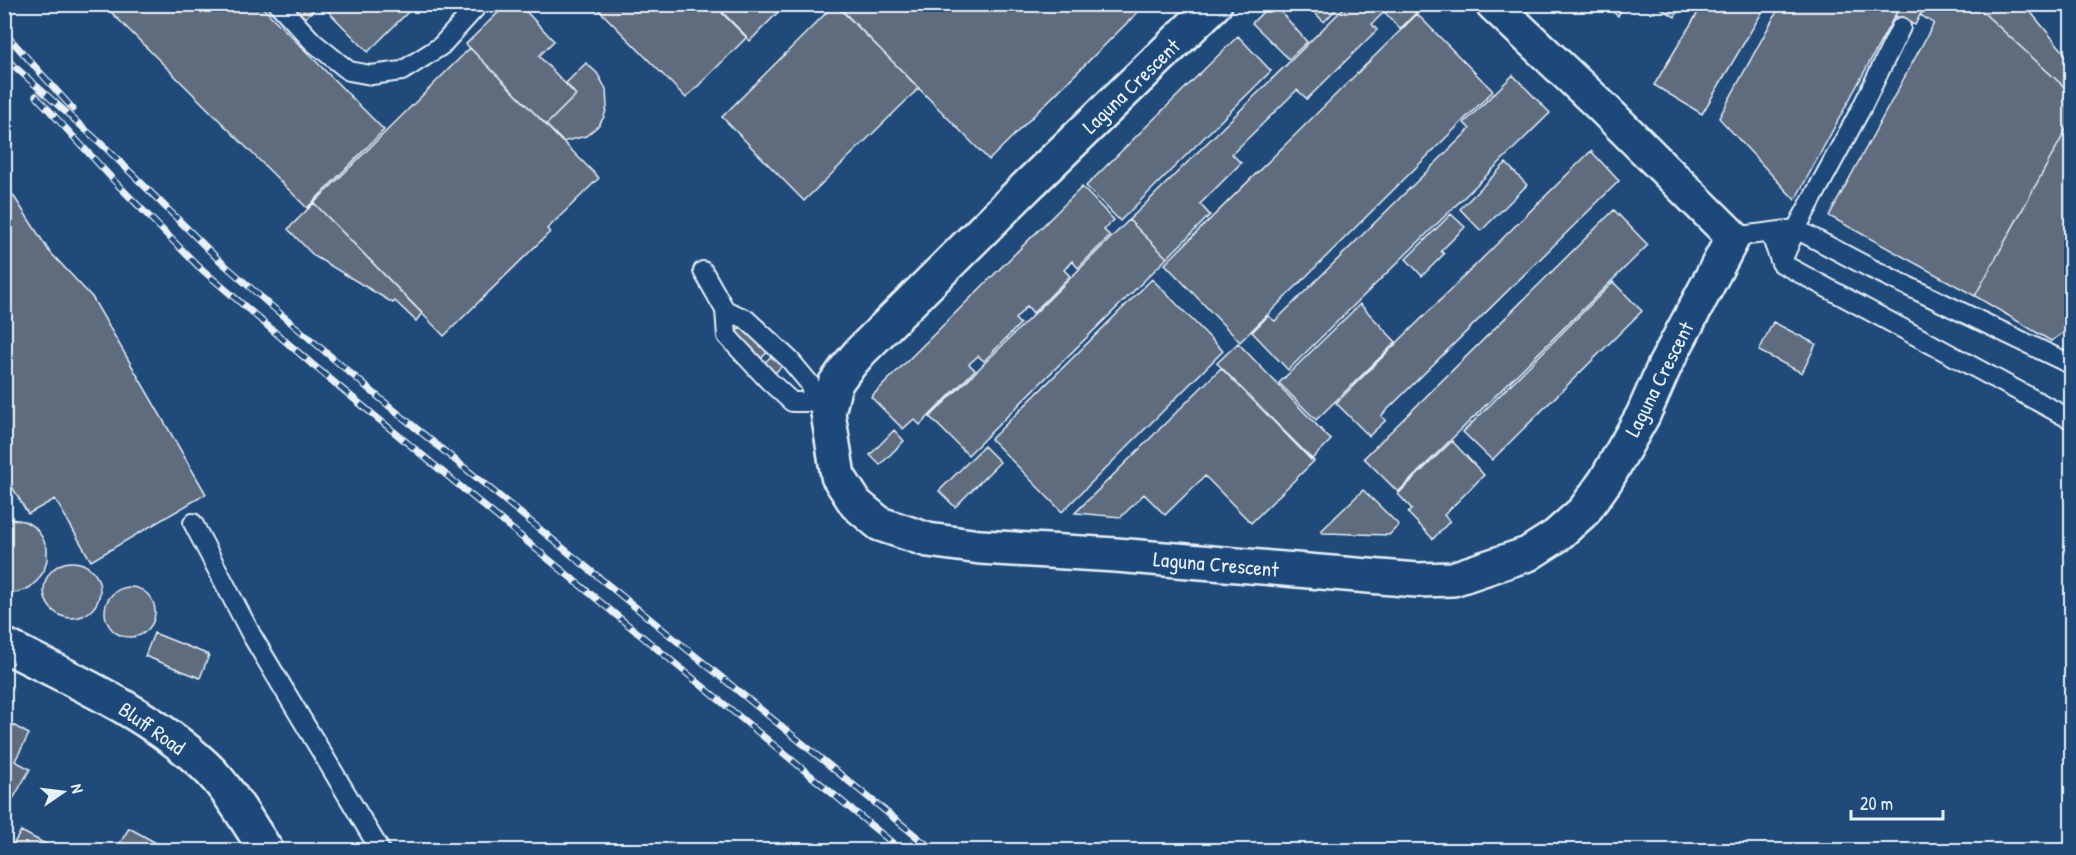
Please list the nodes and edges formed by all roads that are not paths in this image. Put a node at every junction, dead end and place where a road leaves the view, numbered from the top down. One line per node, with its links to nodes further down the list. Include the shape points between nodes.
1 (278, 4): 2 (lane, via 313,42 350,71 371,75 402,71 441,46)
2 (479, 4)
3 (1215, 4): 13 (street, Laguna Crescent, via 860,352)
4 (1493, 4): 8 (street)
5 (1900, 27): 6 (lane)
6 (1796, 229): 7 (lane); 9 (lane); 12 (lane)
7 (1770, 233): 8 (lane); 9 (lane)
8 (1733, 237): 13 (street, Laguna Crescent, via 1643,415 1584,511 1528,554 1454,579 1417,580 980,548 928,540 880,525 856,504 838,476)
9 (1781, 263): 14 (lane)
10 (703, 272): 11 (lane)
11 (725, 310): 13 (lane, via 746,318 790,360 810,384); 13 (lane, via 727,336 769,381 792,402)
12 (2072, 365)
13 (820, 408)
14 (2072, 420)
15 (193, 523): 18 (lane, via 252,636)
16 (4, 645): 17 (street, Bluff Road, via 110,698 206,766)
17 (266, 850)
18 (380, 850)

